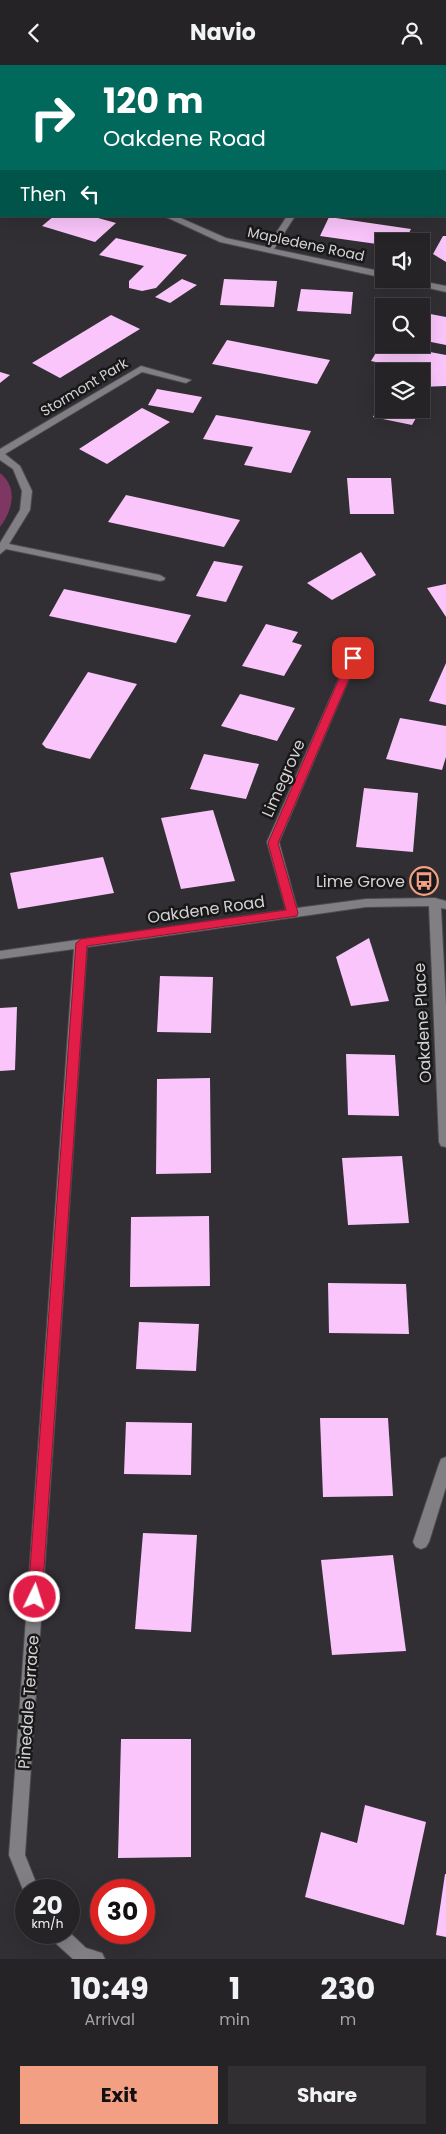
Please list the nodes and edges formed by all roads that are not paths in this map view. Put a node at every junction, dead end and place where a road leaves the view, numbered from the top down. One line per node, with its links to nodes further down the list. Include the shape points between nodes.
1 (170, 217): 3 (street, Mapledene Road, via 223,240)
2 (290, 217): 3 (street)
3 (269, 250): 4 (street, Mapledene Road)
4 (375, 273)
5 (430, 286): 6 (street)
6 (446, 289)
7 (186, 381): 8 (street, Stormont Park, via 141,369)
8 (0, 454): 9 (street, Stormont Park, via 17,468 26,491 25,510)
9 (2, 549): 10 (street, Stormont Park)
10 (160, 577)
11 (353, 658): 13 (street, Limegrove, via 273,843)
12 (440, 903): 13 (street, Oakdene Road, via 366,903); 16 (street, Oakdene Place)
13 (293, 913): 14 (street, Oakdene Road)
14 (81, 943): 15 (street, Oakdene Road); 19 (street, Pinedale Terrace, via 17,1855)
15 (0, 955)
16 (446, 1142)
17 (446, 1465): 18 (street)
18 (421, 1541)
19 (27, 1879)
20 (69, 1944): 21 (street, via 81,1955)
21 (96, 1959)

